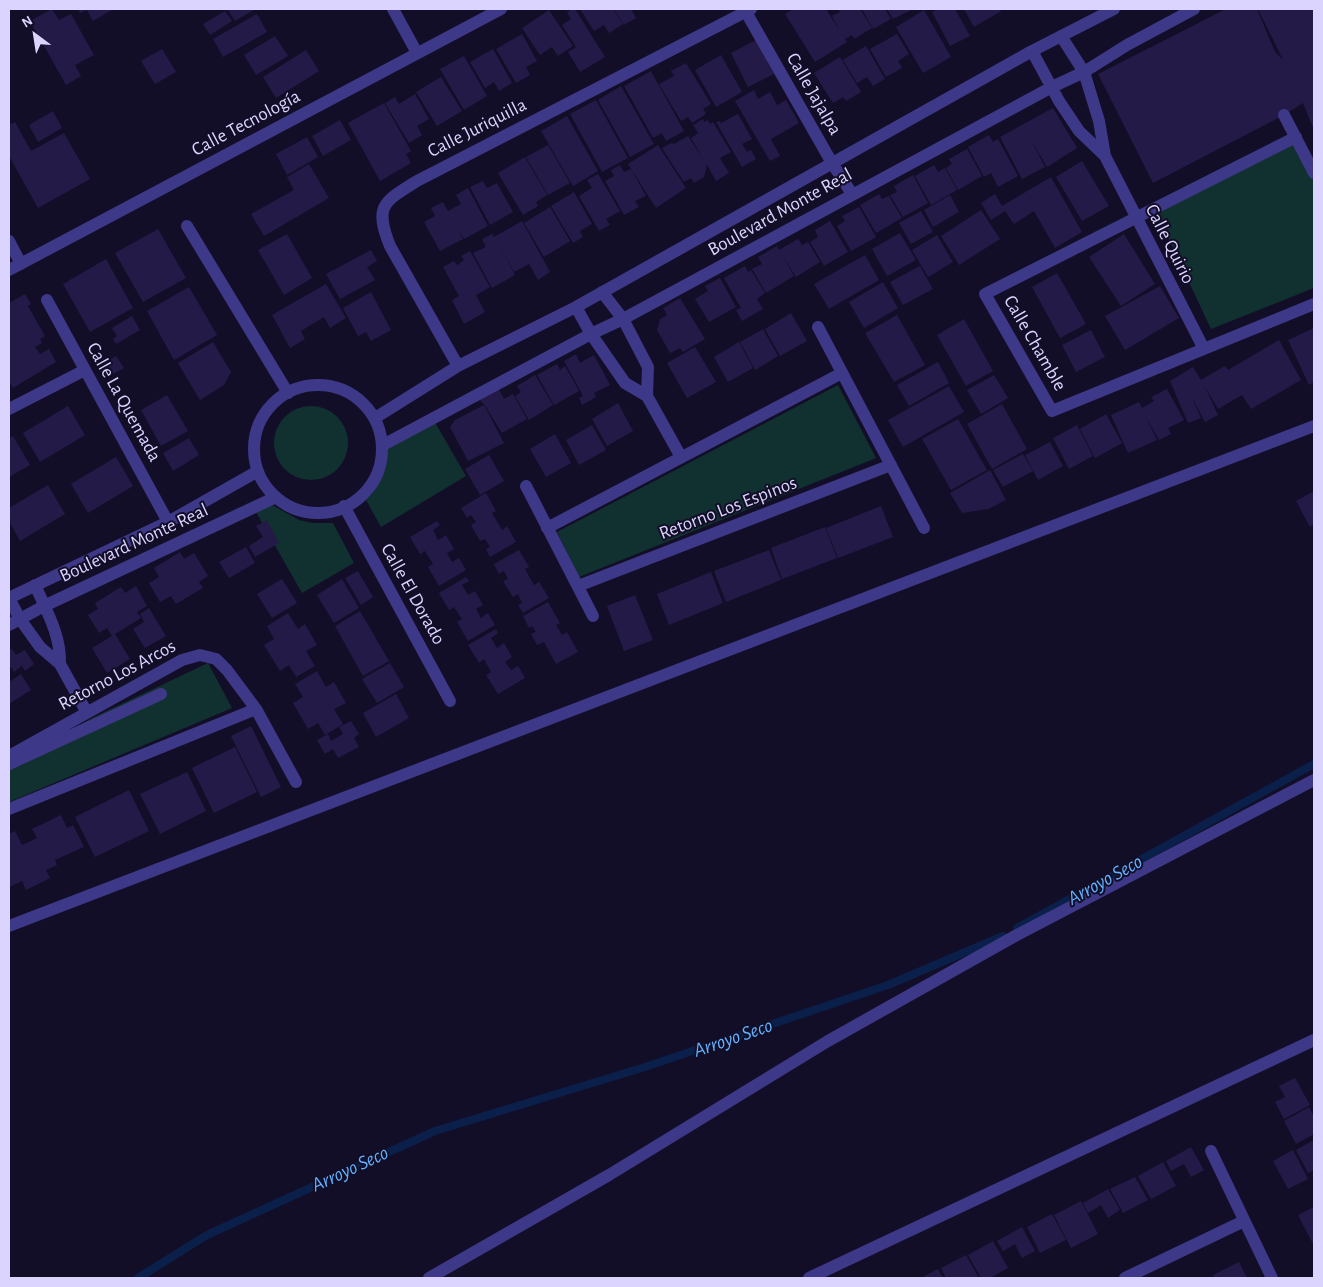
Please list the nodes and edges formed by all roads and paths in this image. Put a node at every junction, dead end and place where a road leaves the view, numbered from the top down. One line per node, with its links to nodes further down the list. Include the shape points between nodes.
1 (393, 9): 8 (street)
2 (501, 9): 8 (street, Calle Tecnología)
3 (1114, 9): 6 (street, Boulevard Monte Real)
4 (1194, 9): 9 (street, Boulevard Monte Real)
5 (748, 10): 14 (street, Calle Jajalpa); 30 (street, Calle Juriquilla, via 417,181 386,204 381,215 390,246)
6 (1061, 36): 7 (street, Boulevard Monte Real); 9 (street, Calle Quirio)
7 (1032, 51): 10 (street, Calle Quirio); 14 (street, Boulevard Monte Real)
8 (417, 53): 20 (street, Calle Tecnología)
9 (1084, 72): 10 (street, Boulevard Monte Real); 13 (street, Calle Quirio, via 1099,121)
10 (1052, 87): 13 (street, Calle Quirio, via 1079,131); 16 (street, Boulevard Monte Real)
11 (1284, 116): 12 (street)
12 (1296, 137): 15 (street); 17 (street)
13 (1105, 156): 17 (street, Calle Quirio)
14 (832, 163): 16 (street, Calle Jajalpa); 22 (street, Boulevard Monte Real)
15 (1314, 173)
16 (852, 194): 26 (street, Boulevard Monte Real)
17 (1136, 218): 29 (street, Calle Quirio); 29 (street, Calle Chamble, via 985,294 1052,411)
18 (187, 226): 33 (street)
19 (9, 241): 20 (street)
20 (21, 264): 21 (street, Calle Tecnología)
21 (9, 270)
22 (602, 292): 25 (street, Boulevard Monte Real); 26 (street)
23 (47, 300): 31 (street, Calle La Quemada)
24 (1314, 304): 29 (street)
25 (576, 307): 28 (street); 30 (street, Boulevard Monte Real)
26 (623, 318): 28 (street, Boulevard Monte Real); 34 (street, via 648,367)
27 (818, 327): 32 (street)
28 (591, 334): 34 (street, via 625,383); 38 (street, Boulevard Monte Real)
29 (1204, 349)
30 (458, 366): 36 (street, Boulevard Monte Real)
31 (84, 370): 35 (street); 45 (street, Calle La Quemada)
32 (842, 373): 39 (street); 40 (street)
33 (288, 393): 36 (street, via 309,386 339,388 354,395); 41 (street, via 269,408 260,421 254,451)
34 (647, 396): 39 (street)
35 (9, 409)
36 (375, 418): 38 (street)
37 (1314, 426): 65 (street)
38 (383, 445): 44 (street, via 380,466 372,482 362,495)
39 (681, 457): 46 (street)
40 (891, 465): 47 (street); 49 (street, Retorno Los Espinos)
41 (258, 471): 43 (street); 45 (street, Boulevard Monte Real)
42 (526, 486): 46 (street)
43 (276, 497): 44 (street, via 300,510 317,513); 51 (street, Boulevard Monte Real)
44 (344, 506): 57 (street, Calle El Dorado)
45 (168, 522): 48 (street, Boulevard Monte Real)
46 (547, 528): 49 (street)
47 (924, 528)
48 (35, 585): 50 (street, Boulevard Monte Real); 51 (street)
49 (578, 586): 52 (street)
50 (9, 598): 53 (street)
51 (44, 606): 53 (street, Boulevard Monte Real); 55 (street, via 57,637)
52 (593, 616)
53 (20, 619): 54 (street, Boulevard Monte Real); 55 (street, via 40,647)
54 (9, 625)
55 (60, 664): 59 (street)
56 (160, 694): 61 (street, Retorno Los Arcos)
57 (450, 701)
58 (256, 709): 59 (street, Retorno Los Arcos, via 216,659 200,655 182,660); 63 (street, Retorno Los Arcos); 64 (street)
59 (86, 711): 60 (street, Retorno Los Arcos)
60 (9, 756)
61 (9, 764)
62 (1314, 780): 69 (street, via 989,950)
63 (296, 782)
64 (9, 809)
65 (9, 926)
66 (1314, 1040): 70 (street)
67 (1211, 1151): 68 (street)
68 (1244, 1221): 71 (street); 72 (street)
69 (428, 1278)
70 (809, 1278)
71 (1125, 1278)
72 (1272, 1278)

